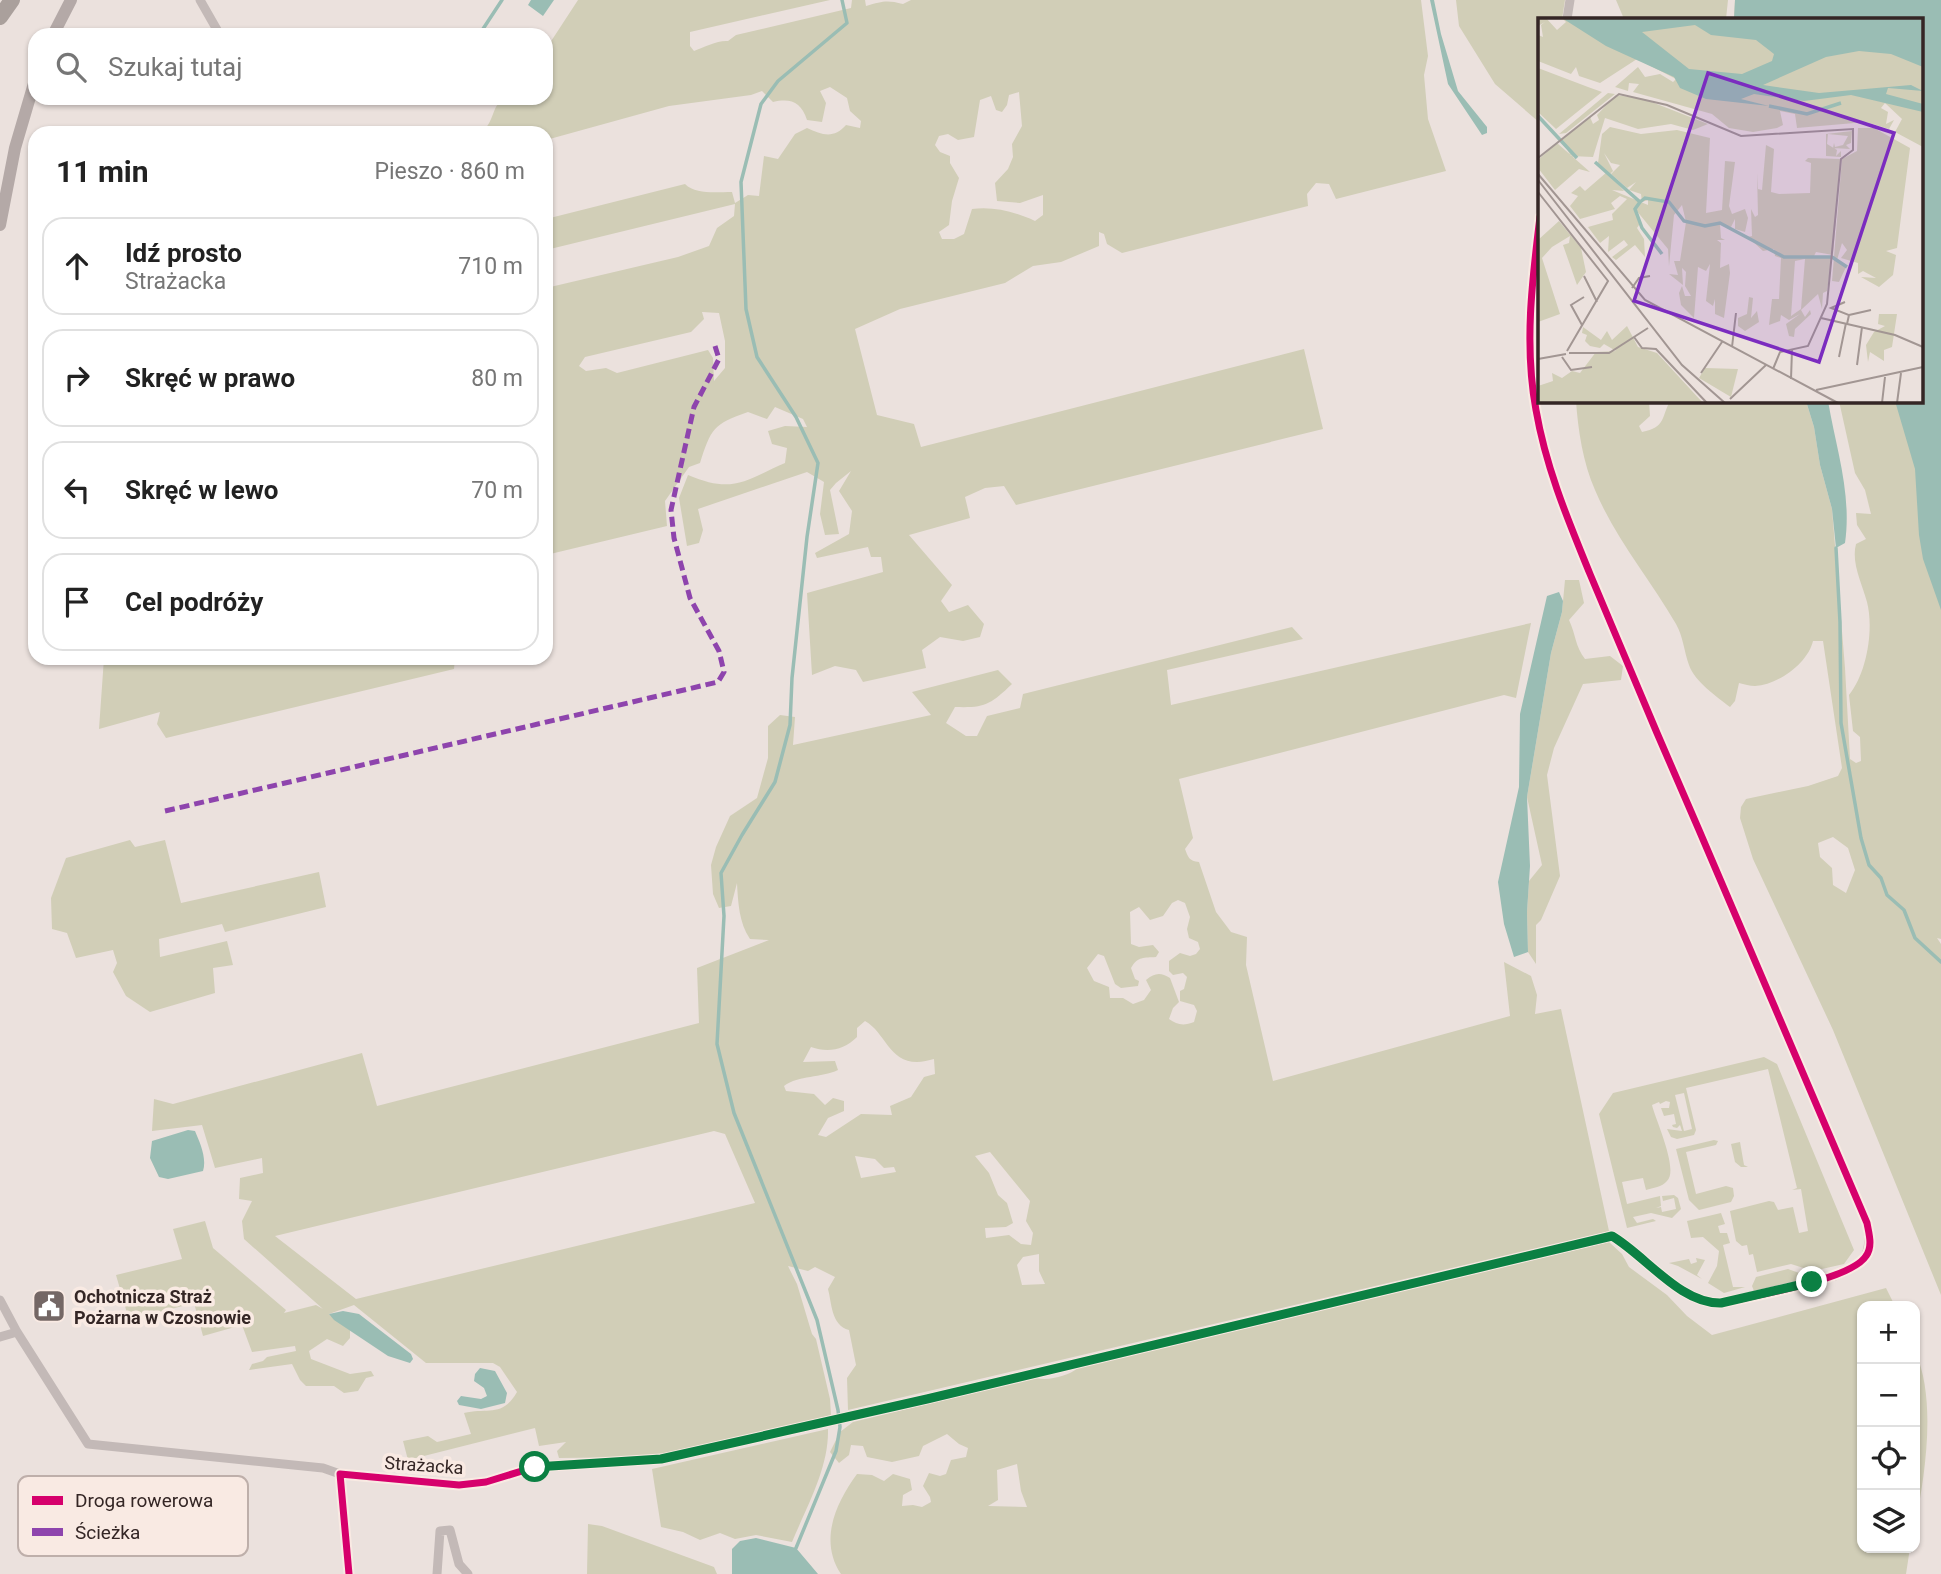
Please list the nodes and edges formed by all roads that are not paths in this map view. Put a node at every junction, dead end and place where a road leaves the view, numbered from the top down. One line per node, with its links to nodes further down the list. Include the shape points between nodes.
1 (12, 0): 5 (highway)
2 (71, 0): 7 (street)
3 (200, 0): 8 (street)
4 (1570, 0): 6 (street)
5 (0, 17)
6 (1567, 18)
7 (57, 28)
8 (216, 28)
9 (28, 104): 10 (street)
10 (0, 225)
11 (1538, 233): 15 (street, Strażacka, via 1530,335 1535,406 1551,473 1617,639 1867,1223 1870,1243 1864,1259 1835,1276 1707,1304 1612,1236 661,1459 535,1467 459,1485)
12 (0, 1300): 13 (street, Strażacka)
13 (17, 1332): 14 (street); 15 (street, Strażacka, via 88,1444 323,1468)
14 (0, 1337)
15 (340, 1474): 16 (street)
16 (349, 1574)
17 (437, 1574): 18 (street, via 440,1531 450,1530 459,1564)
18 (468, 1574)

